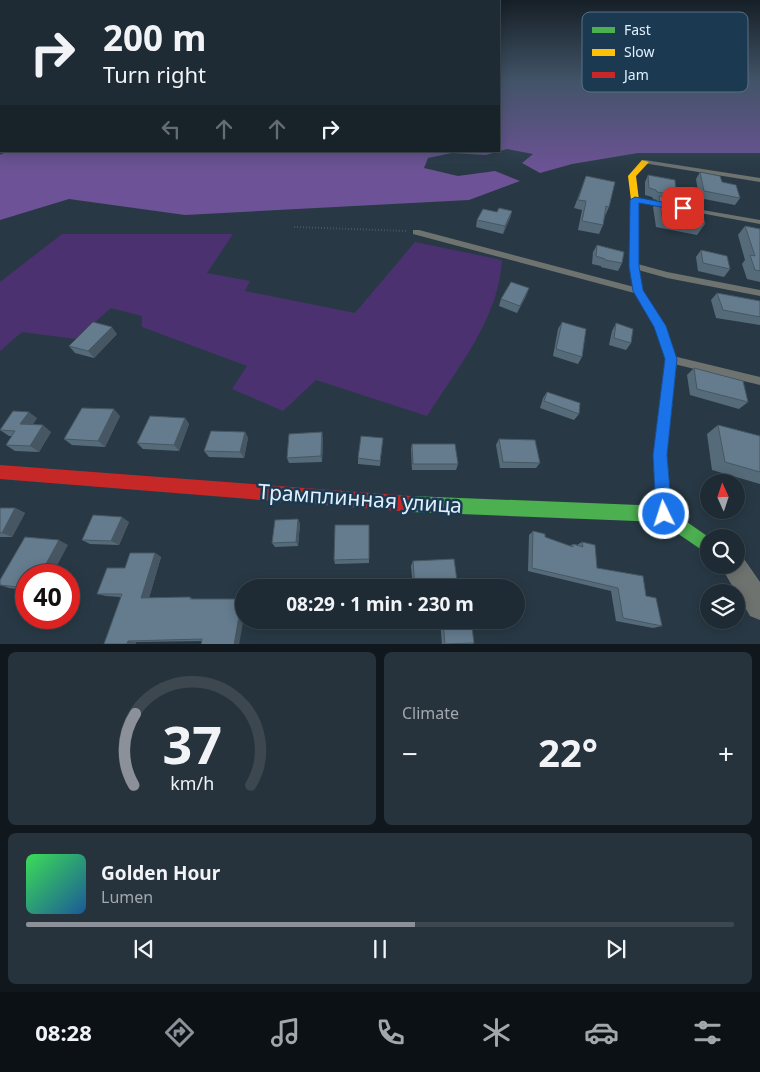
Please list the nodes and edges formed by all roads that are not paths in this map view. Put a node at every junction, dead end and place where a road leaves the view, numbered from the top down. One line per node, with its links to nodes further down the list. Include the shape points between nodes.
1 (645, 162): 2 (lane); 3 (street, via 632,176)
2 (760, 180)
3 (635, 200): 4 (lane); 8 (street)
4 (674, 207)
5 (683, 208): 6 (lane)
6 (760, 222)
7 (416, 232): 9 (lane)
8 (634, 266): 9 (street); 10 (lane)
9 (638, 291): 11 (street, via 660,326)
10 (760, 293)
11 (671, 359): 12 (lane); 14 (street, via 660,455)
12 (760, 381)
13 (0, 472): 14 (street, Трамплинная улица, via 435,506)
14 (664, 514): 15 (street)
15 (700, 540)
16 (738, 574): 17 (street)
17 (760, 606)

